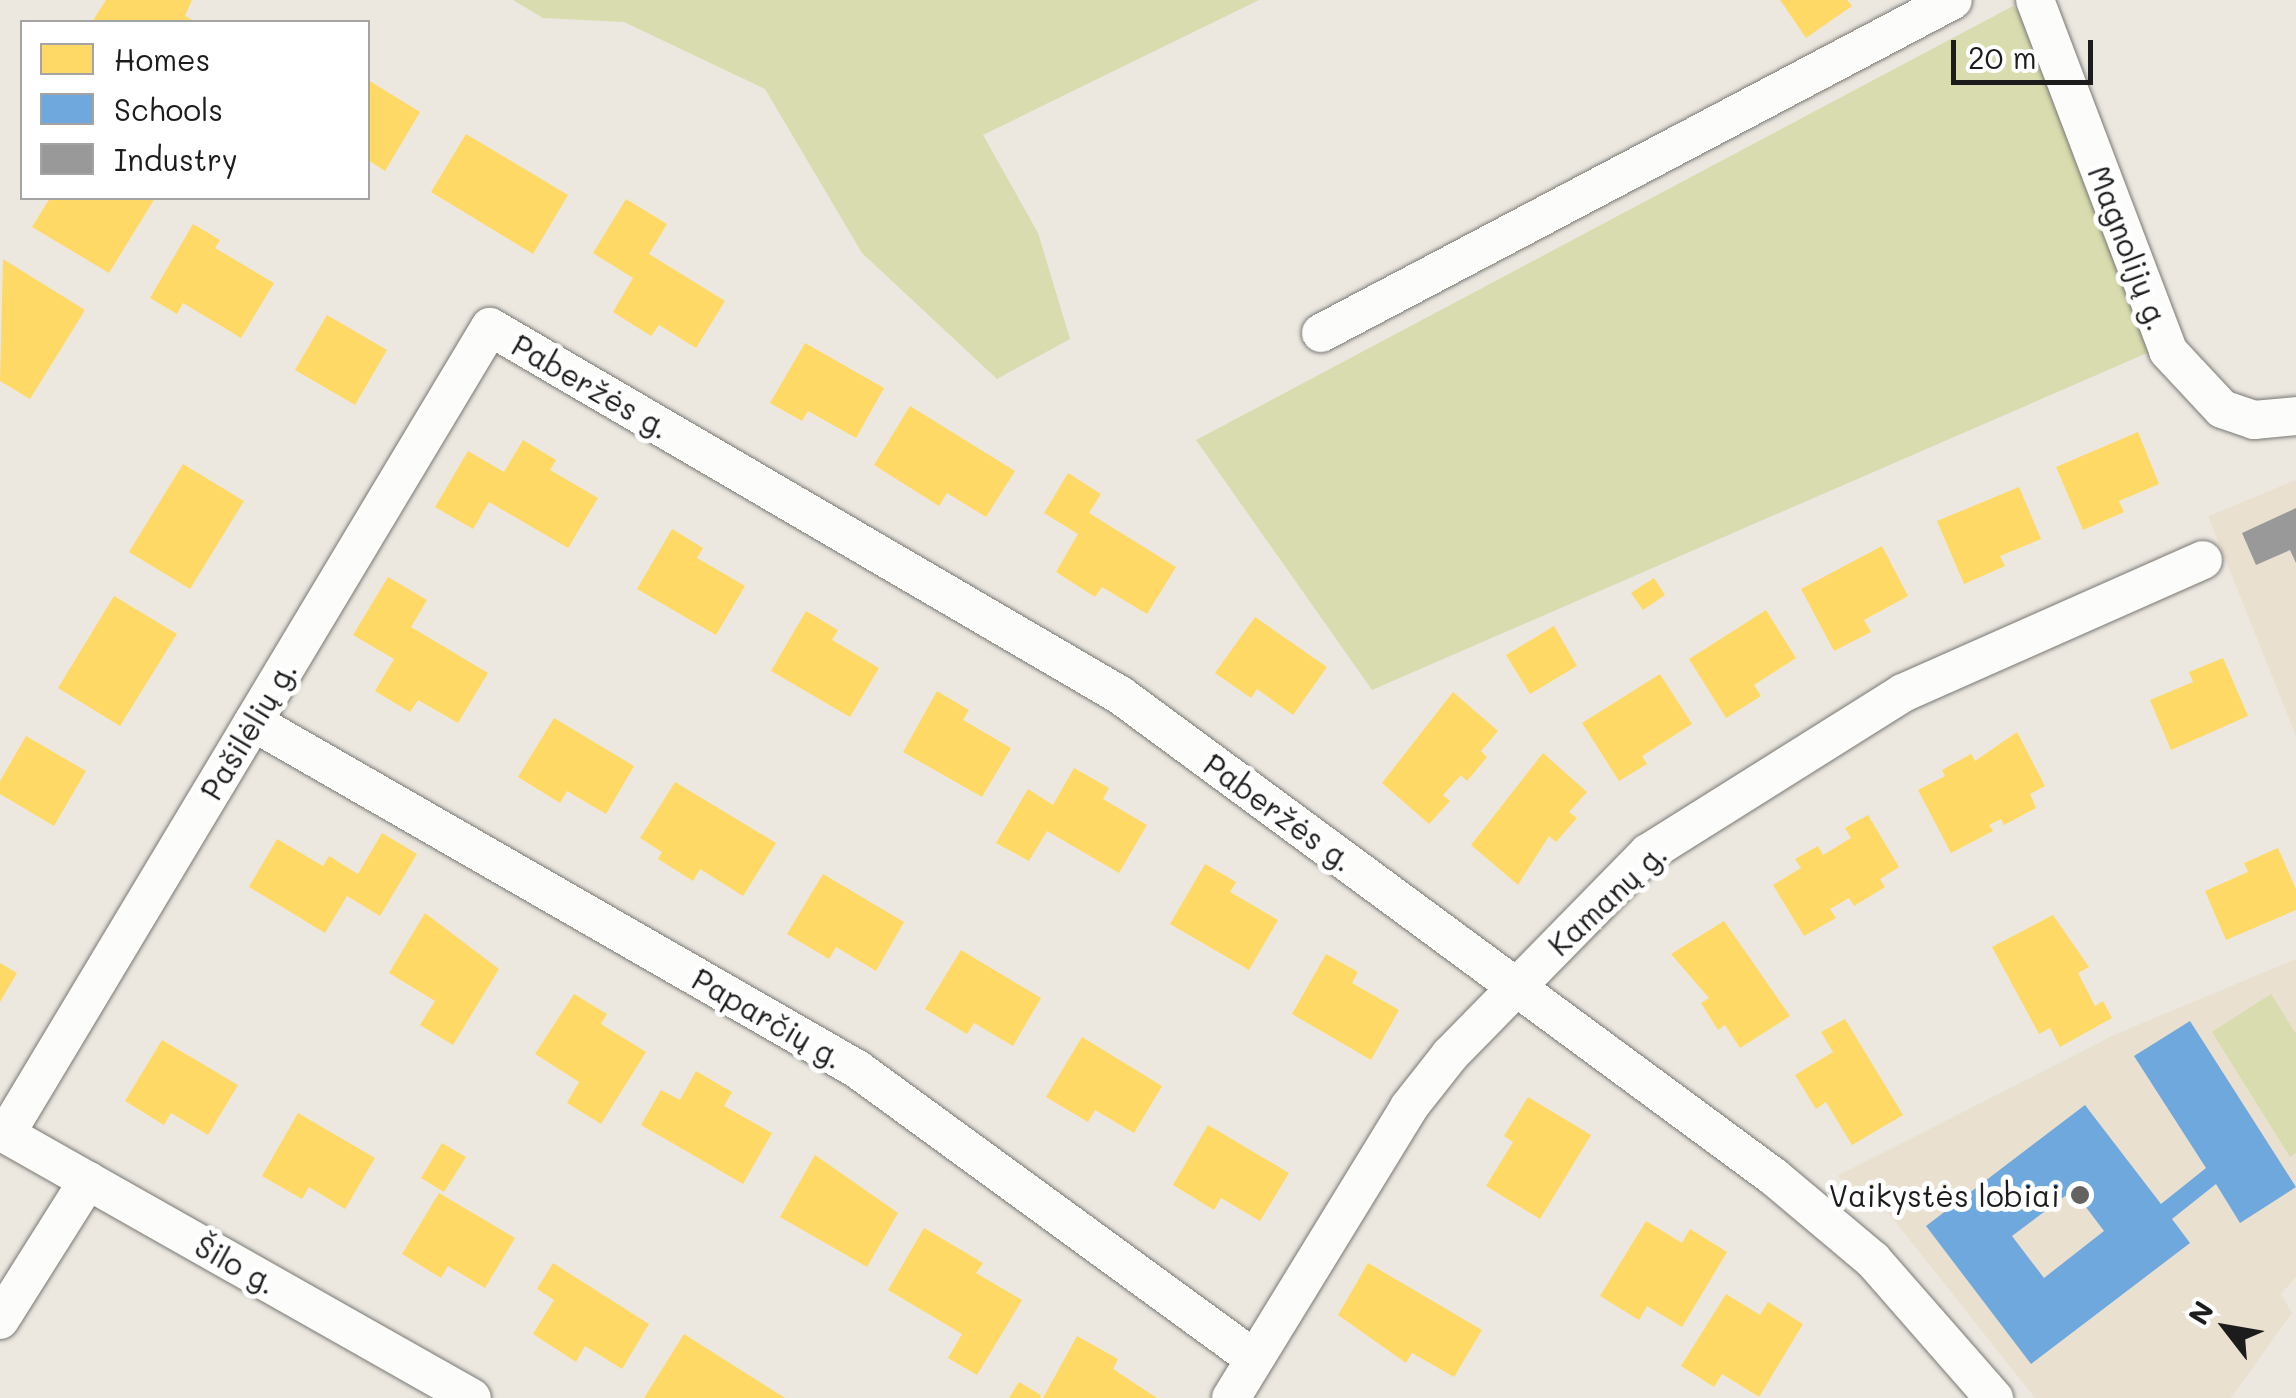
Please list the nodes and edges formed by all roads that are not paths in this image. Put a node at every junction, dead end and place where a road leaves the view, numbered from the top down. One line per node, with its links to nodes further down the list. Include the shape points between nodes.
1 (1954, 0): 4 (street)
2 (2035, 0): 5 (street, Magnolijų g., via 2168,352 2222,409 2254,420)
3 (490, 326): 7 (street, Pašilėlių g.); 8 (street, Paberžės g., via 1120,695)
4 (1321, 333)
5 (2296, 416)
6 (2203, 560): 8 (street, Kamanų g., via 1903,693 1648,853)
7 (253, 722): 9 (street, Pašilėlių g.); 12 (street, Paparčių g., via 857,1069)
8 (1516, 986): 12 (street, Kamanų g., via 1409,1106); 15 (street, Paberžės g., via 1774,1177 1874,1260)
9 (3, 1132): 10 (street, Šilo g.)
10 (88, 1180): 11 (street); 13 (street, Šilo g.)
11 (0, 1320)
12 (1254, 1359): 14 (street, Kamanų g.)
13 (472, 1398)
14 (1231, 1398)
15 (1994, 1398)

